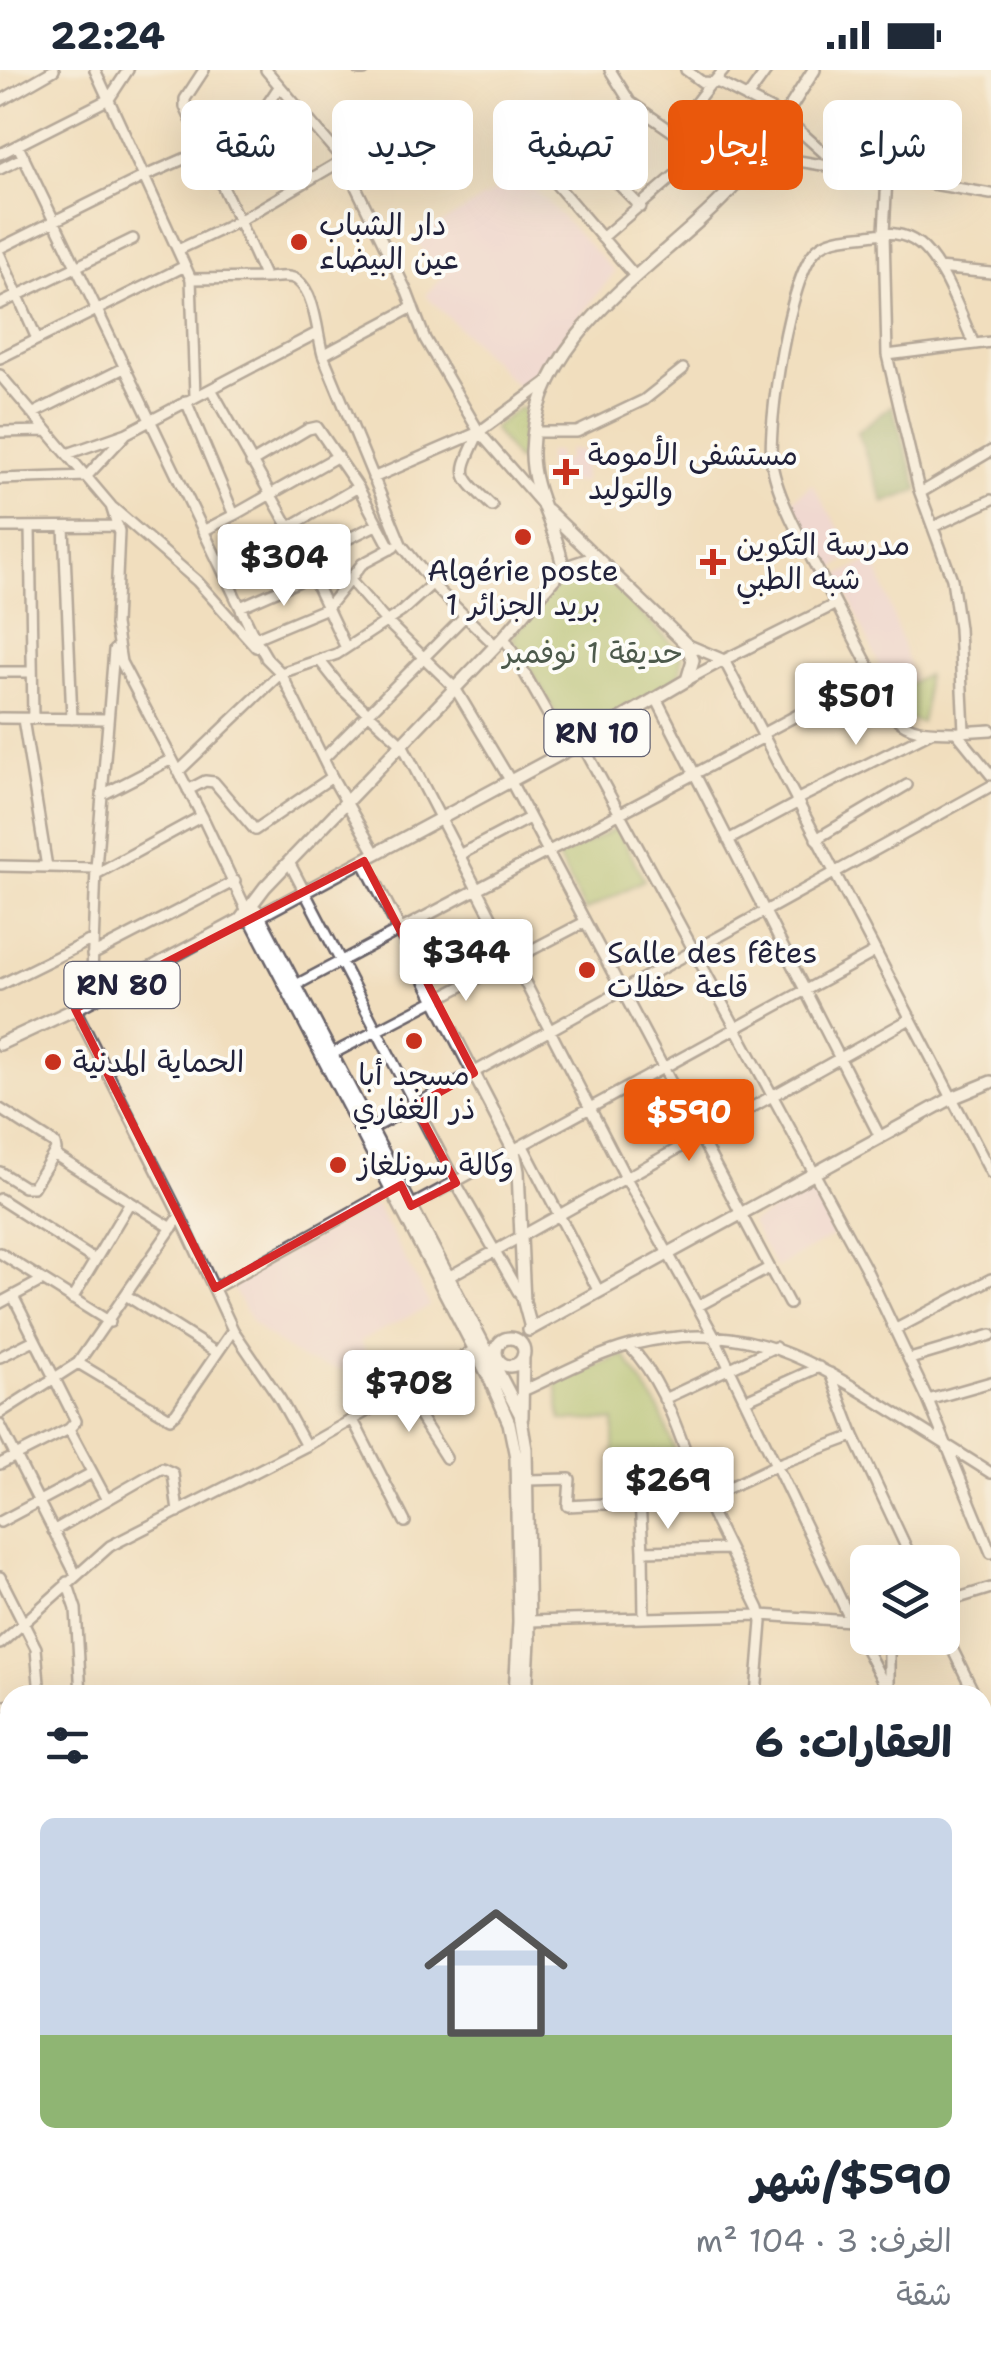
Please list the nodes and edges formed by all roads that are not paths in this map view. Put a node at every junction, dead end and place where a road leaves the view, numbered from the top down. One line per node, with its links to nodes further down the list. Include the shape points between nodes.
1 (54, 70): 21 (street)
2 (95, 70): 13 (street)
3 (128, 70): 13 (street)
4 (204, 70): 15 (street)
5 (610, 70): 17 (street)
6 (686, 70): 11 (street)
7 (724, 70): 11 (street)
8 (768, 70): 14 (street)
9 (814, 70): 20 (main road)
10 (270, 71): 12 (street)
11 (713, 83): 14 (street); 18 (street)
12 (280, 87): 16 (street); 24 (street)
13 (108, 98): 23 (street); 31 (street)
14 (747, 98): 19 (street)
15 (184, 100)
16 (271, 100)
17 (629, 100)
18 (699, 100)
19 (751, 100)
20 (794, 100)
21 (0, 101)
22 (803, 134): 25 (street)
23 (18, 146): 26 (street); 27 (street)
24 (332, 148)
25 (823, 151)
26 (0, 154)
27 (24, 157): 30 (street); 42 (street)
28 (181, 161): 31 (street)
29 (332, 166): 43 (street)
30 (0, 169)
31 (145, 176): 42 (street); 48 (street)
32 (668, 182): 41 (street)
33 (962, 189): 40 (street)
34 (226, 190): 43 (street)
35 (356, 190): 59 (street)
36 (561, 190): 45 (street)
37 (625, 190): 41 (street)
38 (730, 190): 55 (main road)
39 (886, 190): 44 (street)
40 (991, 194)
41 (641, 206): 45 (street)
42 (56, 220): 47 (street); 51 (street)
43 (240, 221): 48 (street); 54 (street)
44 (884, 232): 52 (street, via 922,246); 65 (street); 113 (street, via 826,242 813,254 774,389 776,479)
45 (602, 238): 55 (street)
46 (134, 239): 51 (street)
47 (0, 248)
48 (178, 250): 50 (street)
49 (0, 256): 57 (street)
50 (186, 266): 56 (street); 60 (street)
51 (77, 268): 57 (street); 60 (street)
52 (938, 268): 53 (street); 64 (street)
53 (991, 273)
54 (265, 278): 56 (street); 61 (street, via 297,280)
55 (636, 278): 71 (main road, via 587,326)
56 (191, 279): 74 (street)
57 (18, 296): 58 (street); 62 (street)
58 (0, 304)
59 (413, 307): 66 (street); 79 (street)
60 (96, 310): 62 (street); 68 (street)
61 (317, 333): 66 (street); 73 (street)
62 (38, 339): 67 (street)
63 (991, 342): 64 (street)
64 (974, 344): 65 (street)
65 (888, 355): 90 (street)
66 (323, 356): 88 (street)
67 (0, 358)
68 (124, 368): 75 (street); 76 (street)
69 (683, 369): 80 (street, via 644,400 577,432)
70 (0, 375): 72 (street)
71 (553, 377): 79 (street); 80 (main road)
72 (4, 384): 75 (street)
73 (211, 390): 74 (street); 85 (street)
74 (190, 399): 76 (street); 96 (street)
75 (32, 414): 77 (street)
76 (150, 421): 81 (street); 104 (street)
77 (46, 430): 78 (street); 83 (street)
78 (0, 432)
79 (479, 432): 88 (street); 93 (street); 95 (street, via 462,469 465,481)
80 (534, 432): 93 (main road, via 532,473)
81 (127, 433): 83 (street); 86 (street)
82 (991, 451): 90 (street)
83 (67, 454): 86 (street)
84 (338, 456): 85 (street, via 312,427); 89 (street); 91 (street)
85 (251, 464): 91 (street)
86 (86, 476): 87 (street); 94 (street)
87 (0, 478)
88 (373, 478): 105 (street)
89 (358, 487): 97 (street); 102 (street)
90 (920, 493): 103 (street)
91 (270, 495): 96 (street); 102 (street)
92 (991, 500): 103 (street)
93 (542, 504): 106 (main road); 109 (main road)
94 (111, 506): 98 (street); 124 (street, via 197,581)
95 (492, 506)
96 (234, 515): 104 (street)
97 (378, 524): 105 (street); 107 (street)
98 (118, 526): 101 (street); 119 (street)
99 (0, 527): 100 (street)
100 (30, 527): 101 (street); 128 (street)
101 (64, 527): 137 (street)
102 (289, 527): 107 (street); 108 (street)
103 (933, 527): 141 (street, via 956,600)
104 (204, 530): 108 (street)
105 (396, 547): 111 (street); 112 (street)
106 (596, 557): 109 (main road); 121 (main road)
107 (305, 560): 110 (street)
108 (221, 567): 114 (street)
109 (562, 568): 120 (main road)
110 (313, 575): 114 (street); 115 (street)
111 (349, 578): 115 (street); 117 (street)
112 (433, 583): 116 (street); 117 (street)
113 (836, 604): 125 (street); 130 (street)
114 (240, 607): 118 (street)
115 (328, 608): 118 (street); 122 (street)
116 (465, 616): 120 (street); 123 (street)
117 (384, 620): 122 (street); 123 (street)
118 (255, 638): 124 (street)
119 (116, 642): 138 (street); 146 (street)
120 (500, 642): 132 (main road); 145 (street)
121 (686, 644): 125 (street); 131 (main road, via 693,660)
122 (346, 648): 126 (street)
123 (424, 658): 132 (street); 134 (street)
124 (268, 660): 129 (street)
125 (724, 660): 131 (street); 142 (street)
126 (320, 661): 129 (street); 134 (street)
127 (0, 672): 128 (street)
128 (32, 672): 136 (street)
129 (281, 674): 147 (street); 148 (street)
130 (872, 675): 139 (street, via 905,727); 142 (street)
131 (687, 680): 133 (main road, RN 10)
132 (455, 688): 144 (main road); 152 (street)
133 (656, 698): 143 (main road, RN 10); 149 (street)
134 (370, 714): 144 (street); 147 (street)
135 (0, 718): 136 (street)
136 (28, 719): 137 (street); 171 (street)
137 (72, 719): 138 (street)
138 (108, 719): 156 (street)
139 (934, 730): 141 (street); 157 (street)
140 (991, 730): 141 (street)
141 (960, 732): 150 (street)
142 (763, 735): 149 (street); 157 (street)
143 (581, 742): 145 (main road, RN 10); 159 (street)
144 (402, 744): 158 (main road); 161 (street)
145 (568, 750): 152 (main road, RN 10)
146 (172, 759): 148 (street); 156 (street)
147 (323, 759): 151 (street)
148 (179, 770): 155 (street)
149 (693, 774): 159 (street); 164 (street)
150 (991, 775)
151 (332, 777): 155 (street, via 255,830 214,782); 158 (street)
152 (510, 780): 161 (main road, RN 10); 162 (street)
153 (907, 785): 163 (street)
154 (991, 786): 173 (street)
155 (188, 790): 160 (street)
156 (102, 795): 172 (street)
157 (797, 801): 163 (street); 164 (street)
158 (349, 802): 166 (street); 169 (main road)
159 (621, 814): 165 (street); 182 (street)
160 (202, 816): 172 (street); 174 (street)
161 (442, 816): 166 (main road, RN 10); 167 (street)
162 (529, 818): 165 (street); 167 (street)
163 (816, 839): 173 (street)
164 (728, 840): 178 (street)
165 (548, 852): 175 (street); 179 (street)
166 (376, 853): 168 (main road, RN 10)
167 (460, 854): 175 (street)
168 (364, 860): 176 (main road, RN 10); 180 (main road)
169 (288, 862): 176 (street); 177 (main road)
170 (0, 866): 171 (street)
171 (46, 867): 172 (street)
172 (96, 871): 181 (street)
173 (834, 874): 178 (street); 183 (street)
174 (235, 881): 177 (street); 184 (street)
175 (478, 888): 180 (street); 185 (street)
176 (306, 890): 177 (main road, RN 10); 186 (street)
177 (249, 911): 188 (main road); 192 (main road, RN 80); 209 (main road)
178 (765, 912): 182 (street); 189 (street)
179 (585, 922): 185 (street); 190 (street)
180 (400, 928): 186 (street); 191 (main road)
181 (93, 939): 184 (street); 187 (street)
182 (695, 951): 190 (street); 195 (street)
183 (874, 952): 189 (street); 194 (street)
184 (92, 955): 192 (street)
185 (514, 957): 191 (street); 197 (street)
186 (342, 961): 188 (street); 196 (street)
187 (0, 984)
188 (296, 985): 199 (main road)
189 (805, 988): 195 (street); 200 (street)
190 (620, 992): 197 (street); 201 (street)
191 (436, 998): 196 (street); 202 (main road)
192 (91, 1001): 193 (main road, RN 80)
193 (76, 1009): 198 (main road, RN 80); 226 (street)
194 (910, 1019): 200 (street); 205 (street)
195 (736, 1027): 201 (street); 204 (street)
196 (376, 1032): 199 (street); 206 (street)
197 (552, 1032): 202 (street); 207 (street)
198 (0, 1044)
199 (332, 1054): 209 (main road)
200 (839, 1059): 204 (street); 211 (street)
201 (661, 1068): 207 (street); 210 (street)
202 (474, 1073): 206 (street); 212 (main road)
203 (991, 1082): 205 (main road)
204 (774, 1095): 210 (street); 216 (street)
205 (952, 1098): 211 (main road); 213 (street)
206 (415, 1106): 209 (street); 219 (street)
207 (589, 1106): 212 (street); 218 (street)
208 (0, 1109): 214 (street, via 54,1144)
209 (367, 1132): 220 (main road); 223 (main road)
210 (698, 1137): 218 (street); 225 (street)
211 (880, 1137): 216 (main road)
212 (518, 1149): 219 (street); 224 (street); 228 (main road)
213 (985, 1151): 217 (street)
214 (54, 1156): 215 (street, via 30,1188); 222 (street)
215 (0, 1172)
216 (816, 1173): 225 (main road); 248 (street)
217 (991, 1173)
218 (626, 1178): 224 (street); 231 (street)
219 (456, 1183): 223 (street); 229 (street)
220 (392, 1190): 237 (street); 255 (main road)
221 (0, 1199): 232 (street)
222 (130, 1202): 227 (street); 232 (street)
223 (412, 1206): 234 (main road)
224 (559, 1214): 228 (street); 238 (street)
225 (739, 1214): 231 (main road); 233 (street)
226 (180, 1216): 227 (street); 237 (street)
227 (172, 1228): 240 (street)
228 (521, 1236): 229 (street); 242 (main road)
229 (494, 1251): 234 (street); 242 (street)
230 (0, 1253): 236 (street)
231 (666, 1254): 238 (main road); 245 (street)
232 (95, 1260): 241 (street)
233 (769, 1268): 244 (street); 245 (street)
234 (450, 1276): 255 (main road)
235 (991, 1279): 248 (street)
236 (41, 1281): 239 (street); 241 (street)
237 (215, 1288): 249 (street)
238 (598, 1290): 247 (main road)
239 (13, 1296): 243 (street); 252 (street)
240 (127, 1296): 246 (street); 257 (street)
241 (72, 1299): 246 (street)
242 (524, 1302): 247 (main road)
243 (0, 1303)
244 (789, 1304)
245 (698, 1306): 251 (street)
246 (110, 1322): 261 (street)
247 (530, 1329): 255 (main road); 256 (main road)
248 (896, 1329): 259 (street)
249 (233, 1330): 257 (street); 279 (street)
250 (991, 1335): 259 (street)
251 (714, 1336): 253 (street); 254 (street); 263 (street)
252 (34, 1340): 258 (street); 265 (street)
253 (629, 1346): 267 (street); 269 (street, via 646,1362)
254 (775, 1347): 262 (street); 263 (street)
255 (485, 1348): 256 (main road, via 517,1340); 260 (main road); 260 (main road, via 496,1352); 268 (street); 318 (main road, via 516,1457)
256 (523, 1351): 260 (main road, via 514,1365); 267 (main road)
257 (217, 1353): 261 (street, via 170,1418)
258 (0, 1357)
259 (910, 1358): 271 (street)
260 (498, 1362): 274 (main road)
261 (78, 1363): 265 (street)
262 (819, 1367): 264 (street); 270 (street)
263 (731, 1370): 269 (street); 270 (street)
264 (830, 1373): 277 (street); 278 (street)
265 (55, 1381): 272 (street); 276 (street, via 76,1421)
266 (991, 1382): 271 (street)
267 (525, 1390): 274 (main road)
268 (404, 1392): 273 (street); 281 (street)
269 (664, 1399): 289 (street)
270 (746, 1400): 284 (street)
271 (928, 1400): 278 (street)
272 (0, 1413)
273 (353, 1420): 279 (street); 294 (street)
274 (522, 1421): 288 (main road)
275 (0, 1425): 280 (street)
276 (69, 1428): 280 (street); 286 (street)
277 (854, 1436): 284 (street); 297 (street)
278 (944, 1443): 285 (street); 295 (street)
279 (306, 1446): 292 (street)
280 (14, 1458): 283 (street); 291 (street)
281 (446, 1458)
282 (991, 1463): 285 (street)
283 (0, 1464)
284 (776, 1466): 289 (street); 307 (street)
285 (979, 1466): 287 (street)
286 (92, 1473): 290 (street); 291 (street)
287 (991, 1474)
288 (527, 1480): 299 (street, via 570,1479 568,1506 640,1502); 309 (main road)
289 (705, 1499): 298 (street)
290 (107, 1500): 292 (street, via 168,1468); 296 (street)
291 (37, 1502): 293 (street); 296 (street)
292 (178, 1512): 301 (street, via 110,1546)
293 (0, 1522)
294 (405, 1522)
295 (986, 1526): 300 (street)
296 (53, 1531): 301 (street)
297 (904, 1545)
298 (730, 1549): 299 (street); 306 (street)
299 (642, 1551): 308 (street)
300 (991, 1553)
301 (75, 1574): 303 (street)
302 (0, 1577): 311 (street)
303 (67, 1582): 311 (street); 317 (street, via 76,1609)
304 (991, 1588): 305 (street)
305 (960, 1597)
306 (761, 1615): 308 (street); 310 (street); 320 (street)
307 (850, 1617)
308 (644, 1618): 309 (street)
309 (528, 1621): 319 (main road)
310 (850, 1621)
311 (24, 1623): 312 (street); 316 (street, via 36,1648)
312 (0, 1644)
313 (869, 1655): 321 (street)
314 (889, 1655): 322 (street)
315 (955, 1655): 323 (street)
316 (39, 1685)
317 (80, 1685)
318 (516, 1685)
319 (526, 1685)
320 (757, 1685)
321 (884, 1685)
322 (889, 1685)
323 (970, 1685)

